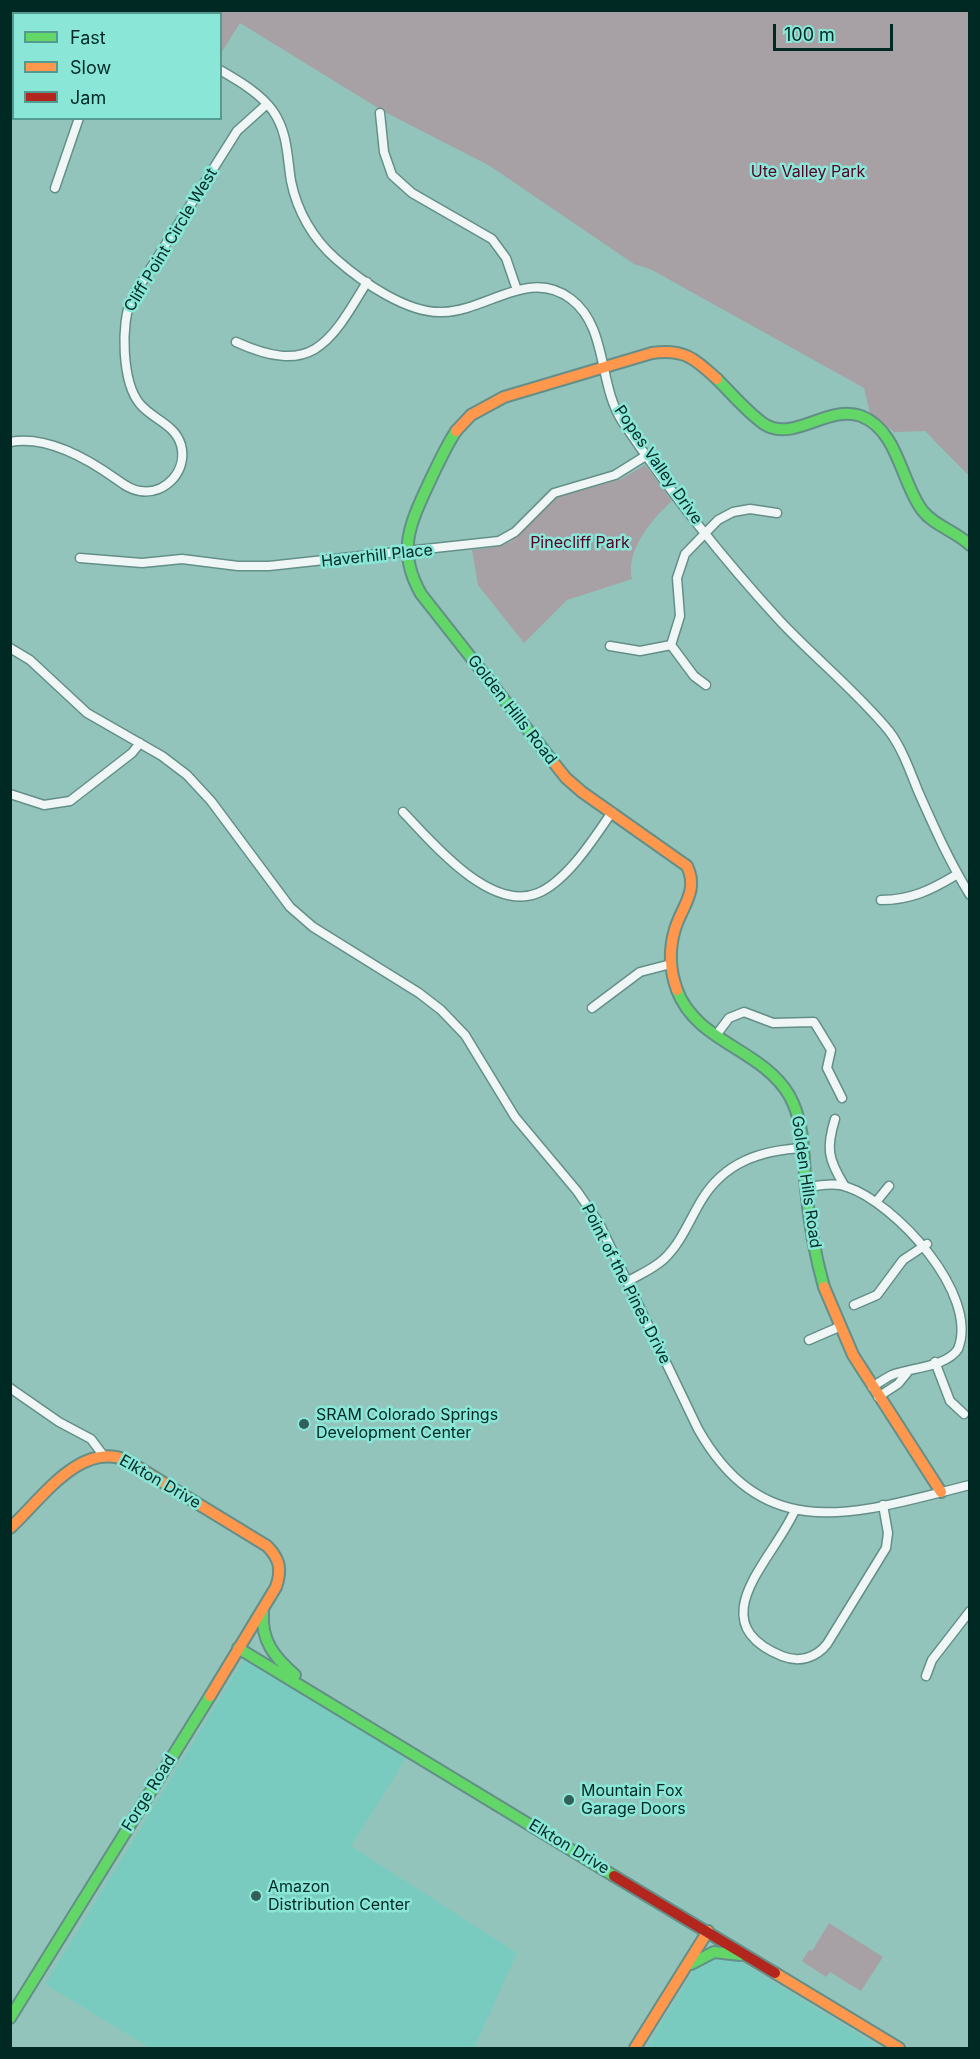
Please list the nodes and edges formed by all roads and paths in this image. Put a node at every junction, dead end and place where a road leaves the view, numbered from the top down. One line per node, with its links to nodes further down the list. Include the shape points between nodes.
1 (222, 71): 2 (street, Popes Valley Drive)
2 (267, 104): 6 (street, Popes Valley Drive, via 284,132 291,182 306,222 327,251); 10 (street, Cliff Point Circle West, via 237,131 132,298 124,318 130,388 147,412 173,431 182,447 181,464 174,479 158,489 139,491 42,442)
3 (380, 113): 7 (street, via 384,152 392,175 412,193 492,239 506,258)
4 (78, 120): 5 (street)
5 (55, 188)
6 (367, 282): 7 (street, Popes Valley Drive, via 405,305 442,313); 8 (street, via 338,330 309,352 272,355)
7 (517, 290): 9 (street, Popes Valley Drive, via 546,287 576,303 591,325)
8 (236, 342)
9 (603, 367): 11 (street, Popes Valley Drive, via 620,417); 14 (street, Golden Hills Road, via 663,351 679,351 695,358 772,428 795,429 836,414 866,419 887,438 920,508); 15 (street, Golden Hills Road, via 499,398 469,417 452,439 414,512 407,531)
10 (10, 442)
11 (647, 455): 13 (street, Popes Valley Drive); 15 (street, Haverhill Place, via 615,475 554,493 505,539)
12 (777, 513): 13 (street, via 750,509 733,512)
13 (705, 533): 17 (street, via 685,554 678,570 681,609); 25 (street, Popes Valley Drive, via 781,621 889,731)
14 (969, 544)
15 (406, 553): 16 (street, Haverhill Place, via 261,567 182,559 142,563); 24 (street, Golden Hills Road, via 410,574 421,594 558,768 574,785)
16 (80, 558)
17 (670, 645): 18 (street, via 640,651); 20 (street)
18 (610, 646)
19 (10, 648): 21 (street, Point of the Pines Drive, via 40,669 78,706)
20 (706, 685)
21 (140, 743): 22 (street, via 70,801 44,805); 39 (street, Point of the Pines Drive, via 171,762 203,791 284,900 305,921 419,993 449,1017 481,1059 514,1117 585,1201)
22 (10, 794)
23 (403, 812): 24 (street, via 451,861 498,893 521,897 545,889 560,877)
24 (612, 812): 28 (street, Golden Hills Road, via 677,856 691,873 692,894 675,929)
25 (956, 875): 26 (street, Popes Valley Drive); 27 (street, via 921,894)
26 (969, 895)
27 (881, 900)
28 (671, 964): 29 (street, via 640,972); 30 (street, Golden Hills Road, via 684,1004)
29 (592, 1008)
30 (717, 1035): 31 (street, via 729,1018 744,1012 773,1023 814,1022 831,1050 827,1068); 33 (street, Golden Hills Road, via 767,1068 780,1082 794,1107)
31 (843, 1098)
32 (835, 1119): 34 (street, via 828,1150)
33 (804, 1148): 36 (street, Golden Hills Road); 39 (street, via 770,1151 734,1165 708,1190 670,1253 653,1268)
34 (844, 1185): 36 (street); 37 (street)
35 (889, 1186): 37 (street)
36 (806, 1187): 42 (street, Golden Hills Road, via 819,1266)
37 (876, 1202): 38 (street)
38 (927, 1244): 40 (street, via 899,1263 877,1295); 41 (street, via 949,1275)
39 (628, 1281): 52 (street, Point of the Pines Drive, via 715,1458 747,1489)
40 (854, 1305)
41 (967, 1316): 44 (street, via 959,1348 953,1355)
42 (839, 1327): 43 (street); 46 (street, Golden Hills Road)
43 (809, 1340)
44 (935, 1362): 46 (street, via 907,1373 898,1384); 47 (street, via 950,1401)
45 (10, 1388): 48 (street, via 91,1439)
46 (875, 1392): 50 (street, Golden Hills Road)
47 (964, 1414)
48 (103, 1455): 53 (street, Elkton Drive, via 78,1466); 54 (street, Elkton Drive, via 128,1461 267,1546)
49 (969, 1485): 50 (street, Point of the Pines Drive)
50 (941, 1492): 51 (street, Point of the Pines Drive)
51 (883, 1505): 52 (street, Point of the Pines Drive, via 829,1513); 52 (street, via 888,1533 884,1555 827,1644 816,1654 800,1659 783,1657 756,1640 746,1628 742,1613 744,1597)
52 (795, 1510)
53 (10, 1528)
54 (281, 1566): 55 (street, Forge Road, via 280,1582)
55 (264, 1609): 57 (street, Forge Road); 59 (street, via 261,1629 272,1652)
56 (969, 1611): 58 (street, via 932,1660)
57 (238, 1648): 59 (street, Elkton Drive); 63 (street, Forge Road)
58 (926, 1676)
59 (328, 1701): 60 (street, Elkton Drive)
60 (708, 1931): 61 (street, Elkton Drive); 62 (street)
61 (756, 1961): 62 (street, via 713,1952 699,1957); 65 (street, Elkton Drive)
62 (679, 1978): 64 (street)
63 (10, 2018)
64 (635, 2049)
65 (899, 2049)

